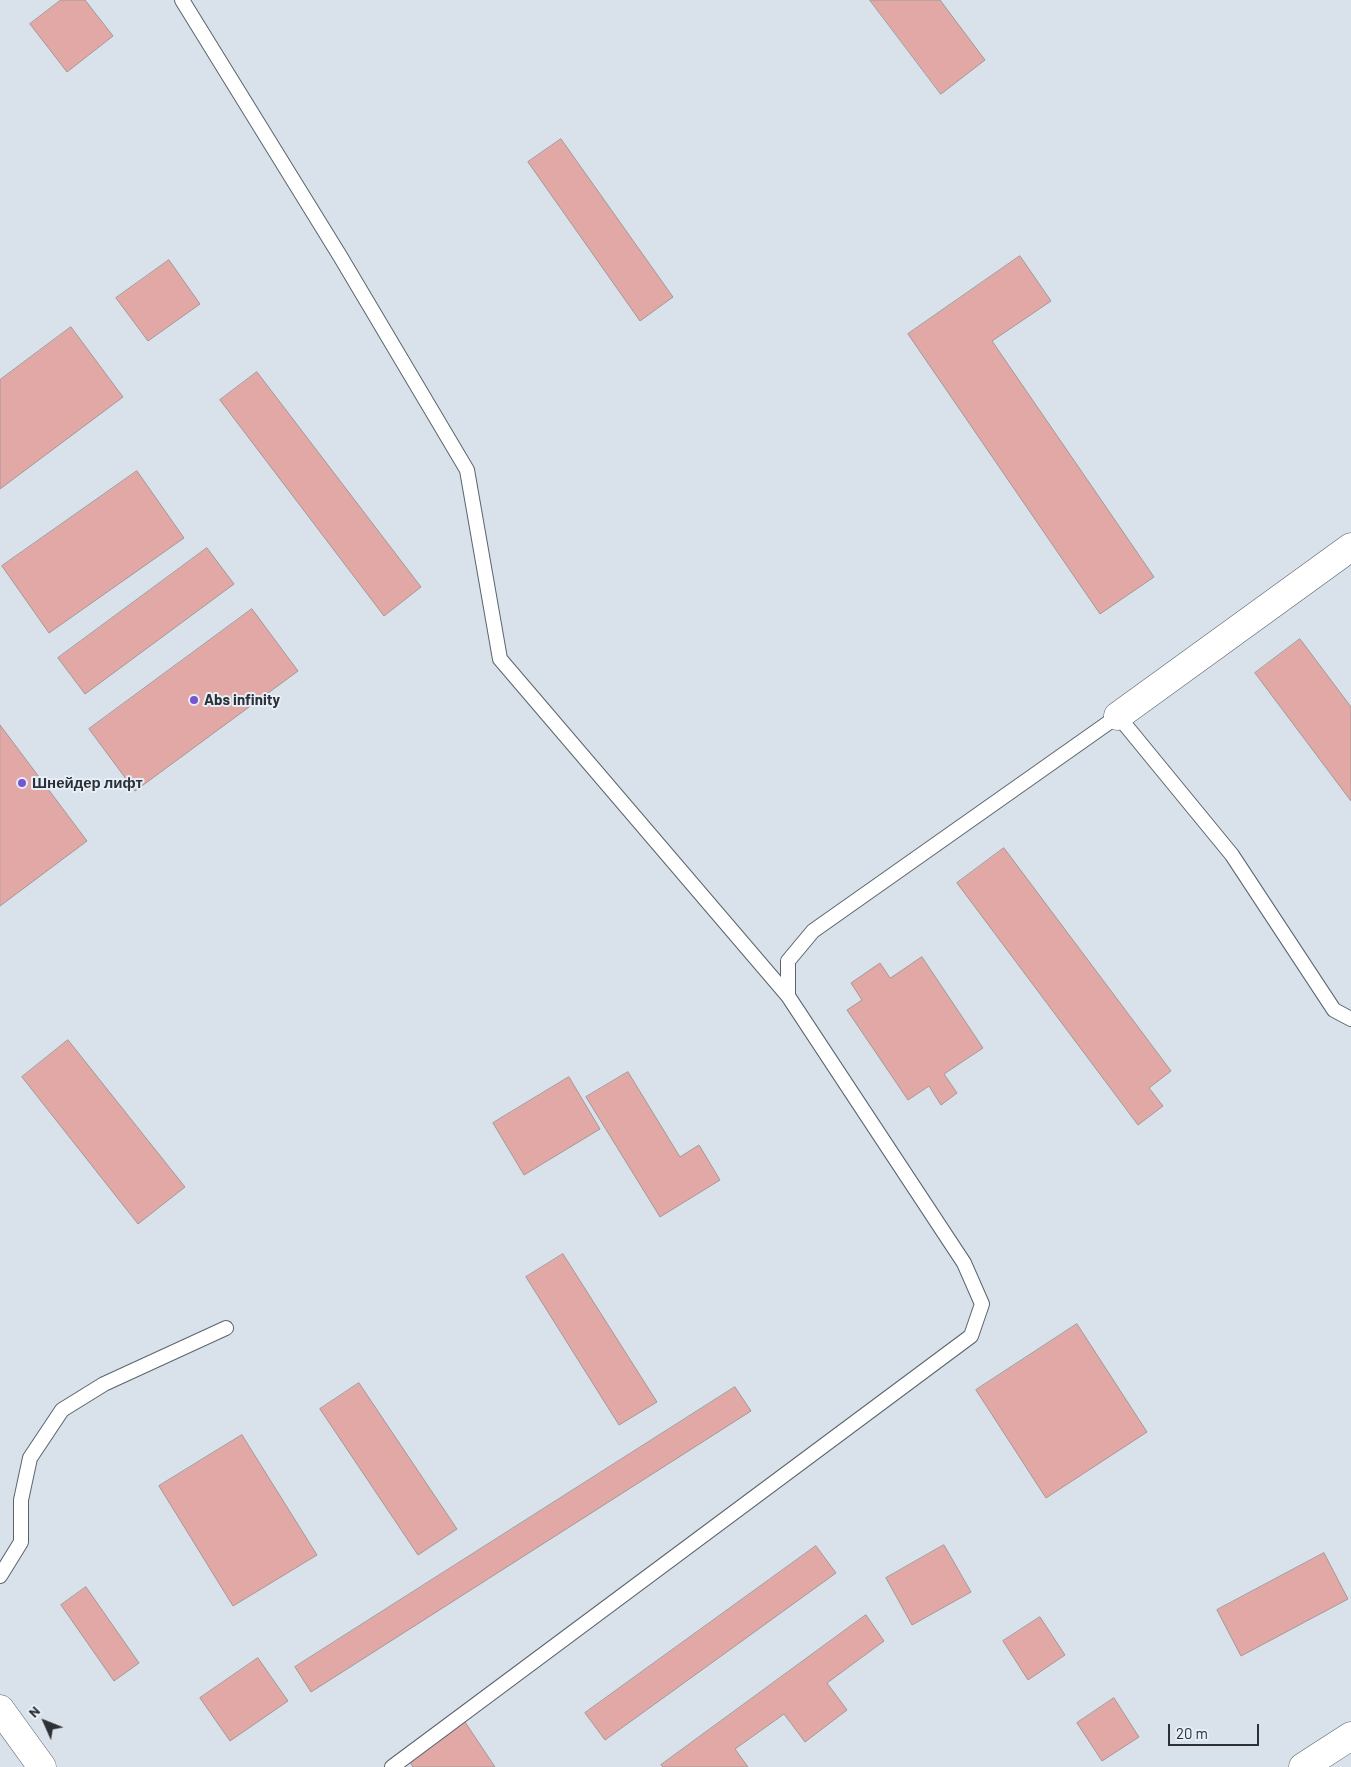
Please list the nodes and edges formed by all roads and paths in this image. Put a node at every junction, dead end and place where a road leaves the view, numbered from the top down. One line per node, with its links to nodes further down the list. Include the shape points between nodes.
1 (182, 0): 4 (lane, via 467,470 500,659)
2 (1351, 547): 3 (street)
3 (1118, 716): 4 (lane, via 813,930 788,961); 5 (lane, via 1232,855 1334,1010)
4 (788, 996): 11 (lane, via 964,1263 982,1304 971,1336)
5 (1351, 1019)
6 (226, 1328): 7 (lane, via 104,1384 62,1410 30,1458 21,1500 21,1542)
7 (0, 1576)
8 (0, 1708): 10 (street)
9 (1351, 1736): 12 (street)
10 (42, 1767)
11 (392, 1767)
12 (1304, 1767)

